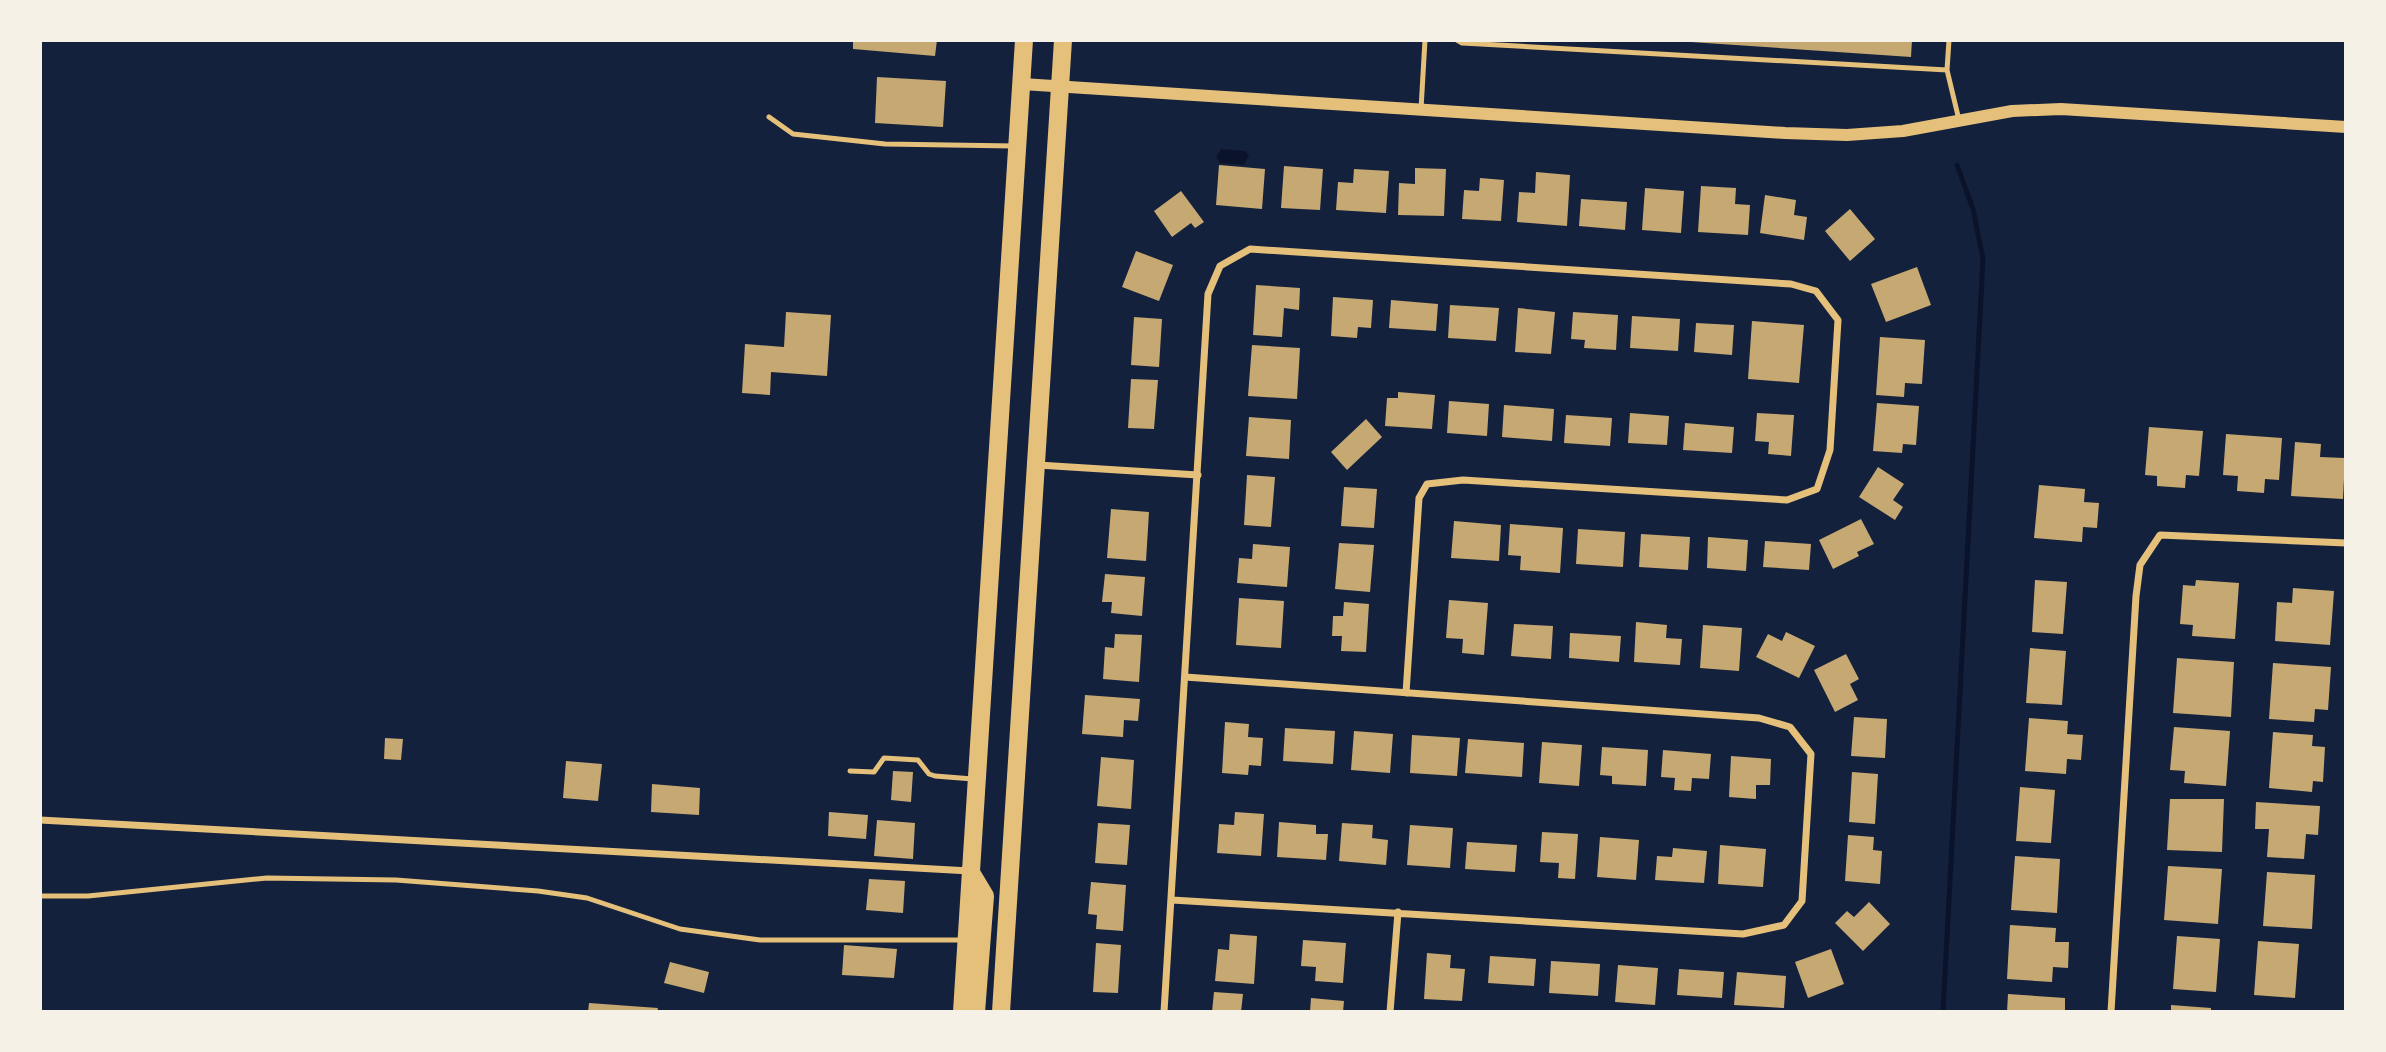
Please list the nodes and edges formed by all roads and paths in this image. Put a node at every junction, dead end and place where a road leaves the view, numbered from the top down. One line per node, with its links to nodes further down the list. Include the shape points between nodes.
1 (1024, 40): 7 (main road)
2 (1063, 40): 8 (main road)
3 (1425, 40): 9 (lane)
4 (1457, 40): 6 (lane)
5 (1949, 40): 6 (lane)
6 (1947, 70): 11 (lane)
7 (1022, 84): 8 (street); 13 (main road)
8 (1060, 86): 9 (street); 14 (main road)
9 (1421, 109): 11 (street, via 1847,135)
10 (769, 117): 13 (lane, via 793,134 885,144)
11 (1959, 120): 12 (street, via 2061,109)
12 (2346, 127)
13 (1018, 146): 20 (main road)
14 (1036, 464): 15 (street); 29 (main road)
15 (1198, 475): 17 (street); 18 (street, via 1208,294 1220,267 1250,249 1791,284 1816,291 1838,320 1830,450 1817,489 1787,500 1463,480 1427,484 1419,498)
16 (2346, 543): 32 (street, via 2160,535 2140,565)
17 (1185, 677): 18 (street); 24 (street)
18 (1406, 693): 25 (street, via 1759,718 1790,727 1811,754 1802,901 1784,925 1743,934)
19 (850, 771): 20 (lane, via 874,772 884,758 918,760 935,776)
20 (976, 779): 22 (main road)
21 (40, 820): 22 (street)
22 (970, 871): 26 (main road); 28 (main road, via 985,896)
23 (40, 896): 26 (lane, via 88,896 267,878 396,880 586,898 680,929 760,940)
24 (1172, 900): 25 (street); 30 (street)
25 (1398, 912): 31 (street)
26 (966, 940): 27 (main road)
27 (962, 1012)
28 (976, 1012)
29 (1001, 1012)
30 (1164, 1012)
31 (1390, 1012)
32 (2111, 1012)

